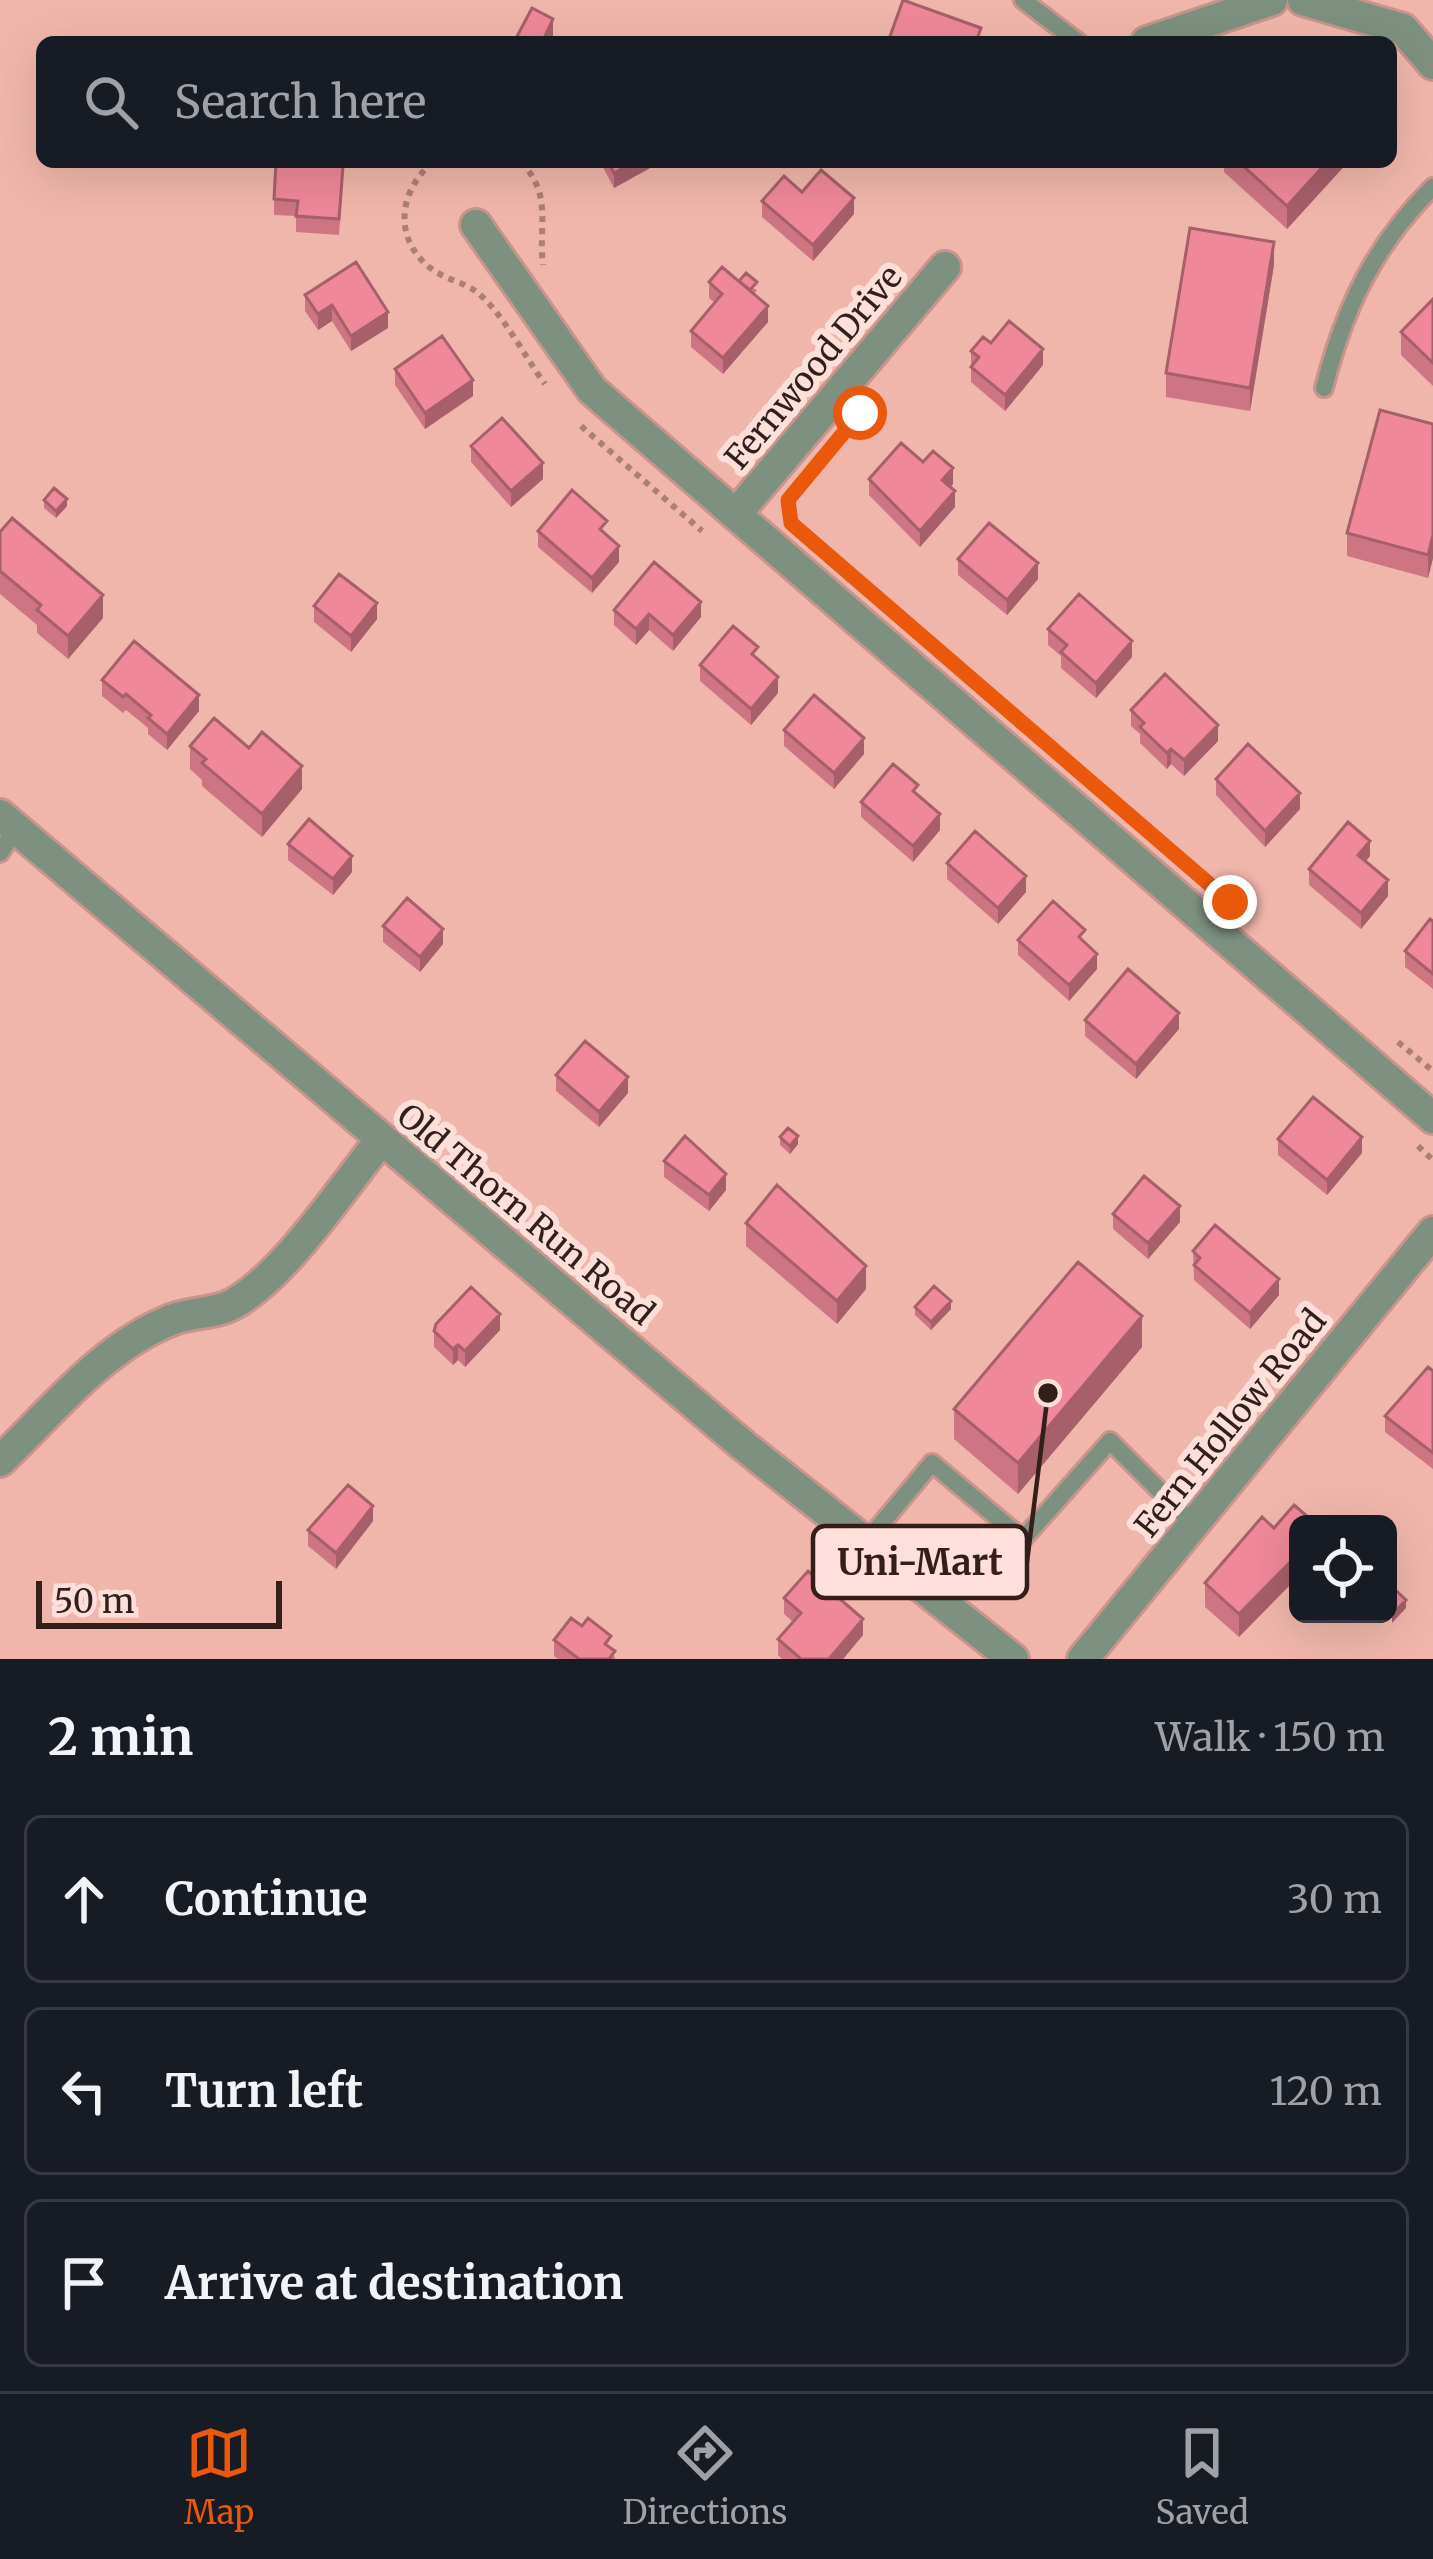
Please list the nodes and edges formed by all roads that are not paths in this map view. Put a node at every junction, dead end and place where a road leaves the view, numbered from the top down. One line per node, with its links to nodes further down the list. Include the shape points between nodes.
1 (1023, 0): 5 (lane)
2 (1272, 0): 4 (street)
3 (1303, 0): 7 (street, via 1403,28)
4 (1238, 5): 6 (street)
5 (1070, 36)
6 (1162, 36)
7 (1433, 64)
8 (1433, 187): 11 (lane, via 1367,268)
9 (476, 224): 12 (street, via 592,391)
10 (945, 267): 12 (street, Fernwood Drive)
11 (1324, 388)
12 (736, 514): 14 (street)
13 (5, 832): 15 (street, Old Thorn Run Road)
14 (1433, 1118)
15 (382, 1138): 17 (street, via 268,1277 231,1305 170,1320 109,1358); 19 (street, Old Thorn Run Road, via 744,1447)
16 (1433, 1232): 18 (street, Fern Hollow Road)
17 (0, 1461)
18 (1193, 1524): 19 (lane, via 1110,1442 1022,1539 932,1463); 21 (street, Fern Hollow Road)
19 (867, 1541): 20 (street, Old Thorn Run Road)
20 (1013, 1659)
21 (1083, 1659)

